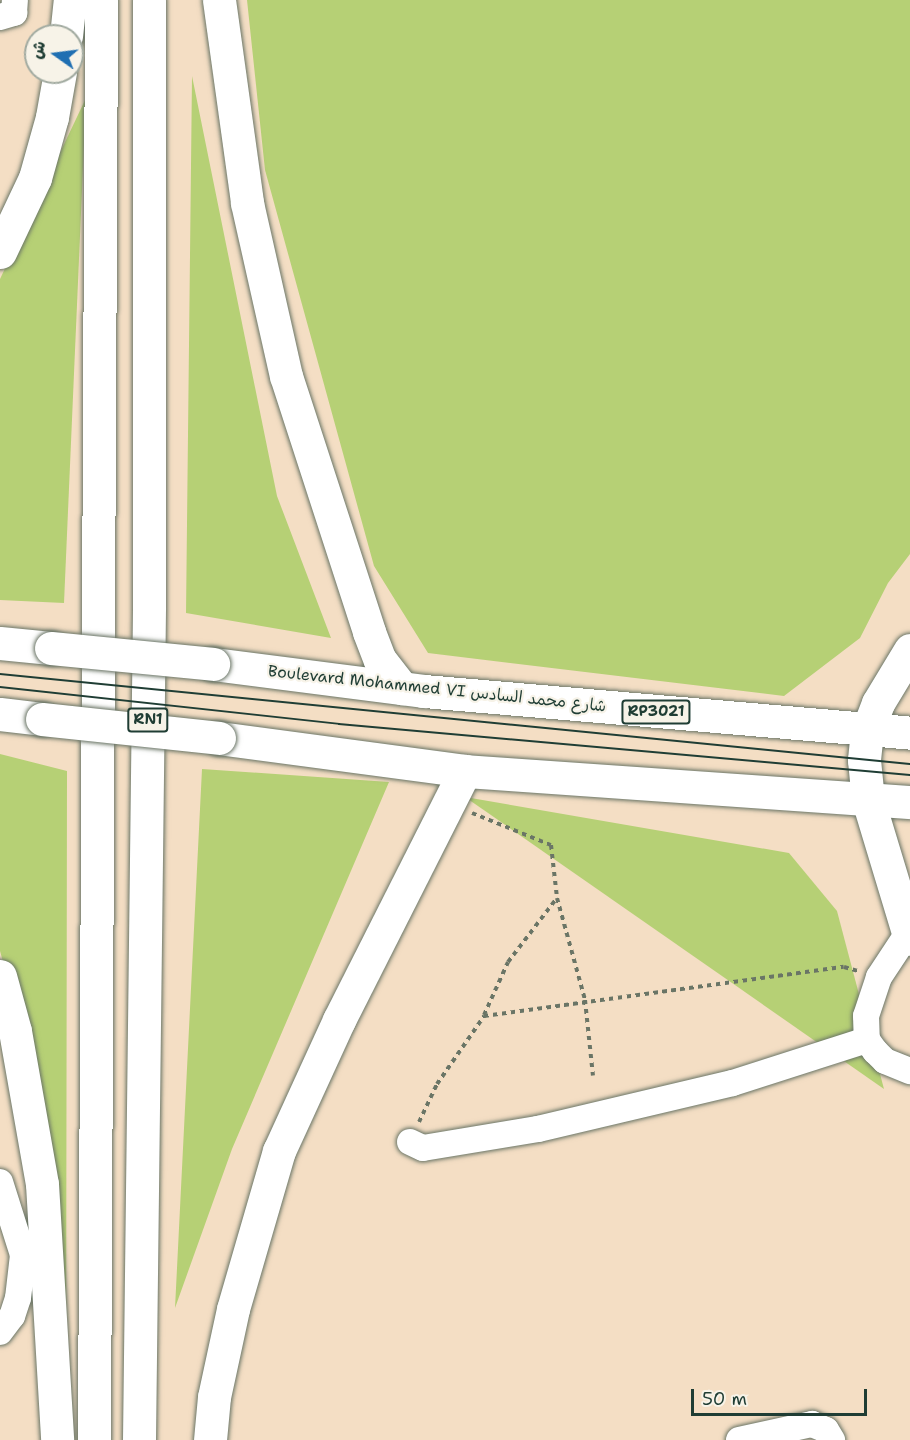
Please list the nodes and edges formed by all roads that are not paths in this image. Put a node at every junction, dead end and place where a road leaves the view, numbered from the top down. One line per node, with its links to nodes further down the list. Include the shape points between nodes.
1 (15, 0): 6 (street, via 14,13)
2 (70, 0): 7 (main road)
3 (101, 0): 27 (main road)
4 (149, 0): 28 (main road, RN1, via 149,607)
5 (219, 0): 12 (main road, via 247,203 286,376 369,632 380,660)
6 (0, 17)
7 (67, 24)
8 (58, 84): 9 (main road, via 34,178)
9 (0, 252)
10 (0, 644): 12 (main road, Boulevard Mohammed VI شارع محمد السادس, bridge, via 213,664)
11 (910, 650): 14 (main road, via 893,674)
12 (402, 688): 14 (main road, Boulevard Mohammed VI شارع محمد السادس / RP3021)
13 (0, 714): 16 (main road, bridge)
14 (867, 731): 15 (main road, Boulevard Mohammed VI شارع محمد السادس / RP3021); 17 (main road, via 864,760)
15 (910, 733)
16 (465, 771): 17 (main road); 29 (main road, via 279,1151 233,1309 214,1397)
17 (868, 800): 18 (main road); 19 (main road)
18 (910, 802)
19 (909, 936): 21 (street, via 879,977 870,998)
20 (0, 976): 26 (main road, via 15,1030 42,1184)
21 (867, 1040): 22 (street, via 885,1060); 23 (street, via 734,1083 538,1129 423,1149)
22 (910, 1071)
23 (410, 1142)
24 (0, 1182): 25 (street, via 23,1255 18,1298 12,1316)
25 (0, 1332)
26 (57, 1440)
27 (94, 1440)
28 (139, 1440)
29 (210, 1440)
30 (739, 1440): 31 (street, via 812,1424 826,1430)
31 (832, 1440)

